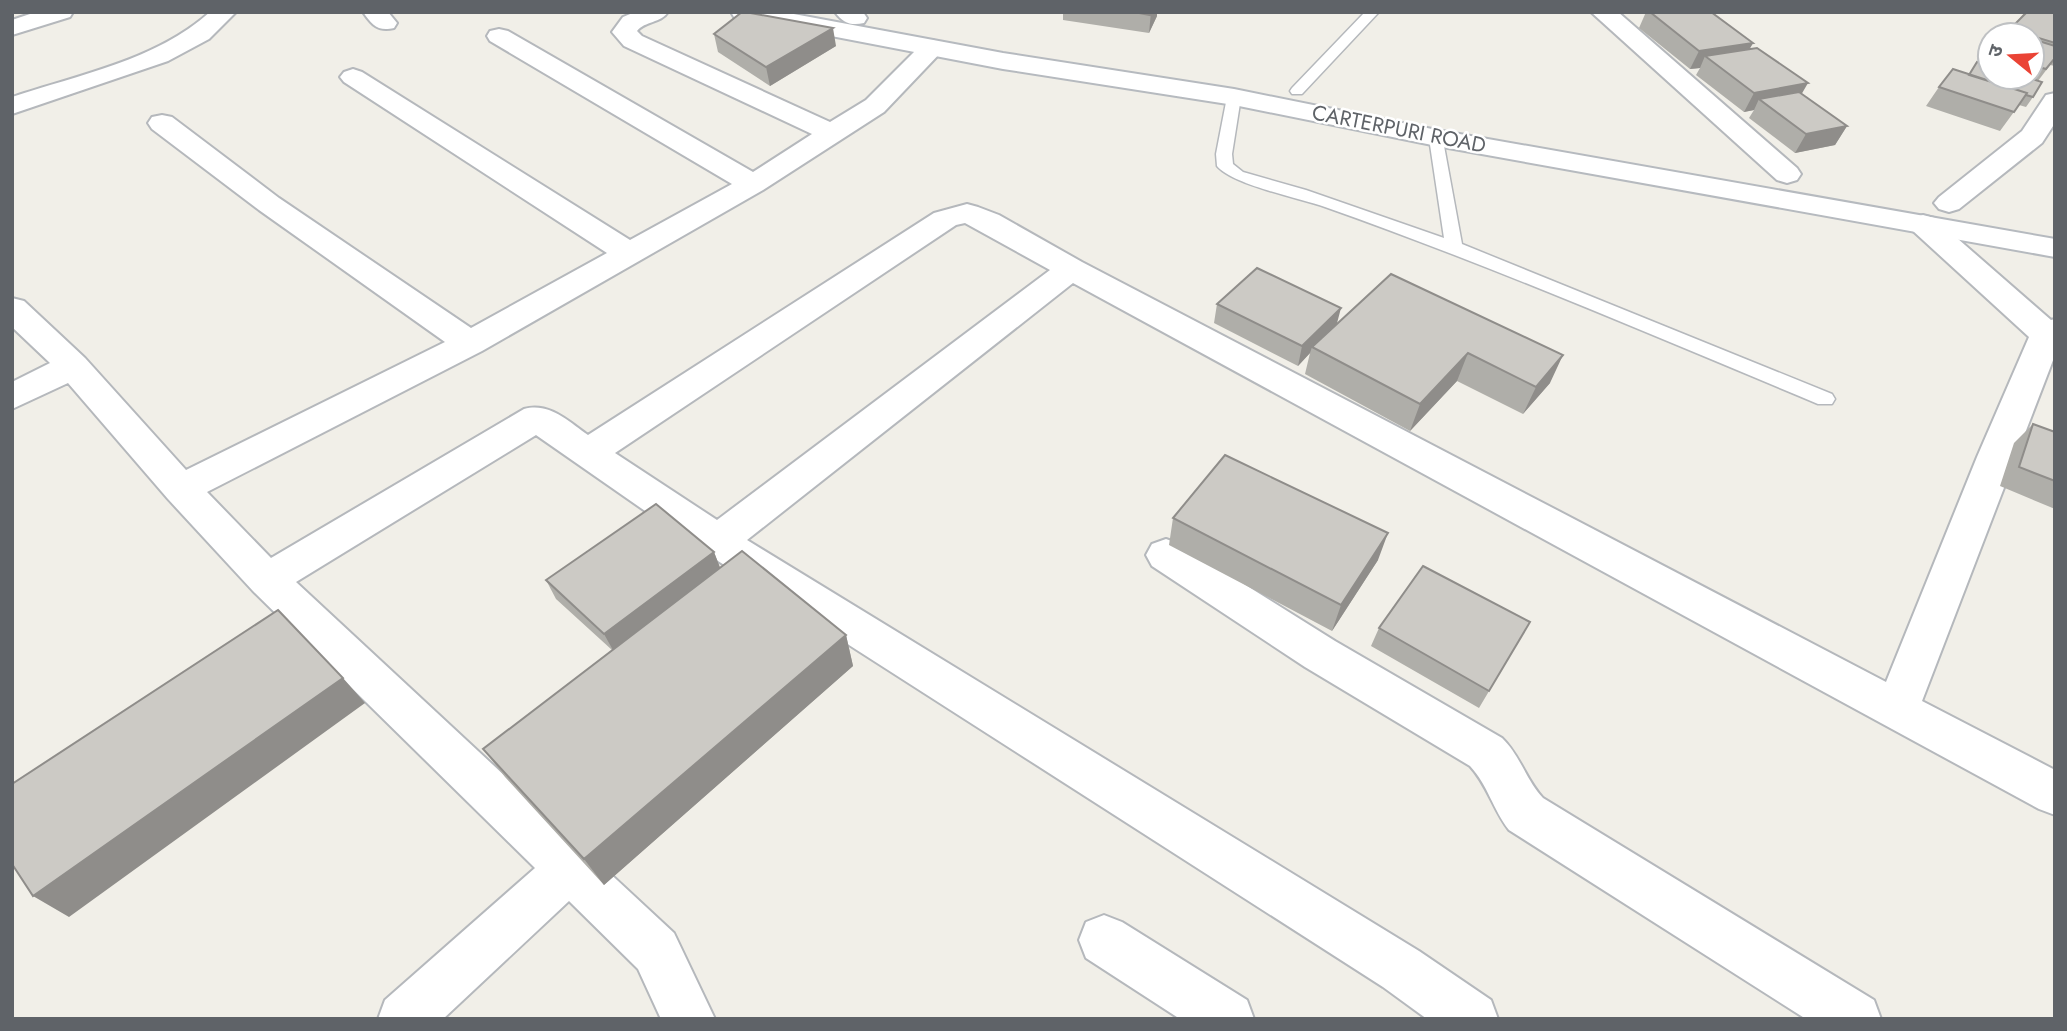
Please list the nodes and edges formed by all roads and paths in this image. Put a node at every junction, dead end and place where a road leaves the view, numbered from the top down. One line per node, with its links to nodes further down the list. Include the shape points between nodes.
1 (61, 12): 9 (street)
2 (224, 12): 16 (street, via 200,34 159,56)
3 (656, 12): 18 (street, via 632,22 624,32 633,41)
4 (743, 12): 11 (street, CARTERPURI ROAD)
5 (814, 12): 7 (street, CARTERPURI ROAD)
6 (1603, 12): 22 (street)
7 (851, 15): 13 (street, CARTERPURI ROAD)
8 (1363, 16): 13 (lane)
9 (12, 28)
10 (499, 36): 24 (street)
11 (932, 48): 14 (street, CARTERPURI ROAD); 18 (street, via 875,106)
12 (353, 77): 29 (street)
13 (1297, 91): 20 (street, CARTERPURI ROAD)
14 (1234, 97): 19 (street, CARTERPURI ROAD); 27 (lane, via 1224,154 1225,166 1237,175)
15 (2055, 101): 25 (street, via 2032,137)
16 (12, 106)
17 (162, 123): 33 (street, via 269,204)
18 (833, 134): 24 (street)
19 (1437, 138): 25 (street, CARTERPURI ROAD); 27 (lane)
20 (1705, 160)
21 (1732, 164): 22 (street)
22 (1787, 173): 23 (street)
23 (1814, 178)
24 (753, 184): 29 (street)
25 (1931, 209): 26 (street, CARTERPURI ROAD); 28 (street, CARTERPURI ROAD); 32 (street)
26 (2055, 224)
27 (1454, 247): 36 (lane)
28 (2055, 248)
29 (629, 253): 33 (street)
30 (1071, 268): 37 (street, via 988,221 967,214 945,219); 39 (street); 42 (street)
31 (12, 308): 34 (street)
32 (2052, 335): 42 (street, via 1995,457)
33 (470, 343): 38 (street)
34 (73, 366): 35 (street); 38 (street)
35 (12, 397)
36 (1825, 399)
37 (589, 452): 39 (street); 41 (street, via 537,418)
38 (181, 489): 41 (street)
39 (719, 541): 49 (street)
40 (1166, 555): 50 (street, via 1320,654 1486,752 1526,814)
41 (267, 580): 44 (street)
42 (1897, 710): 43 (street)
43 (2055, 794)
44 (570, 868): 46 (street); 47 (street, via 656,951)
45 (1104, 940): 48 (street)
46 (404, 1019)
47 (689, 1019)
48 (1228, 1019)
49 (1472, 1019)
50 (1854, 1019)

